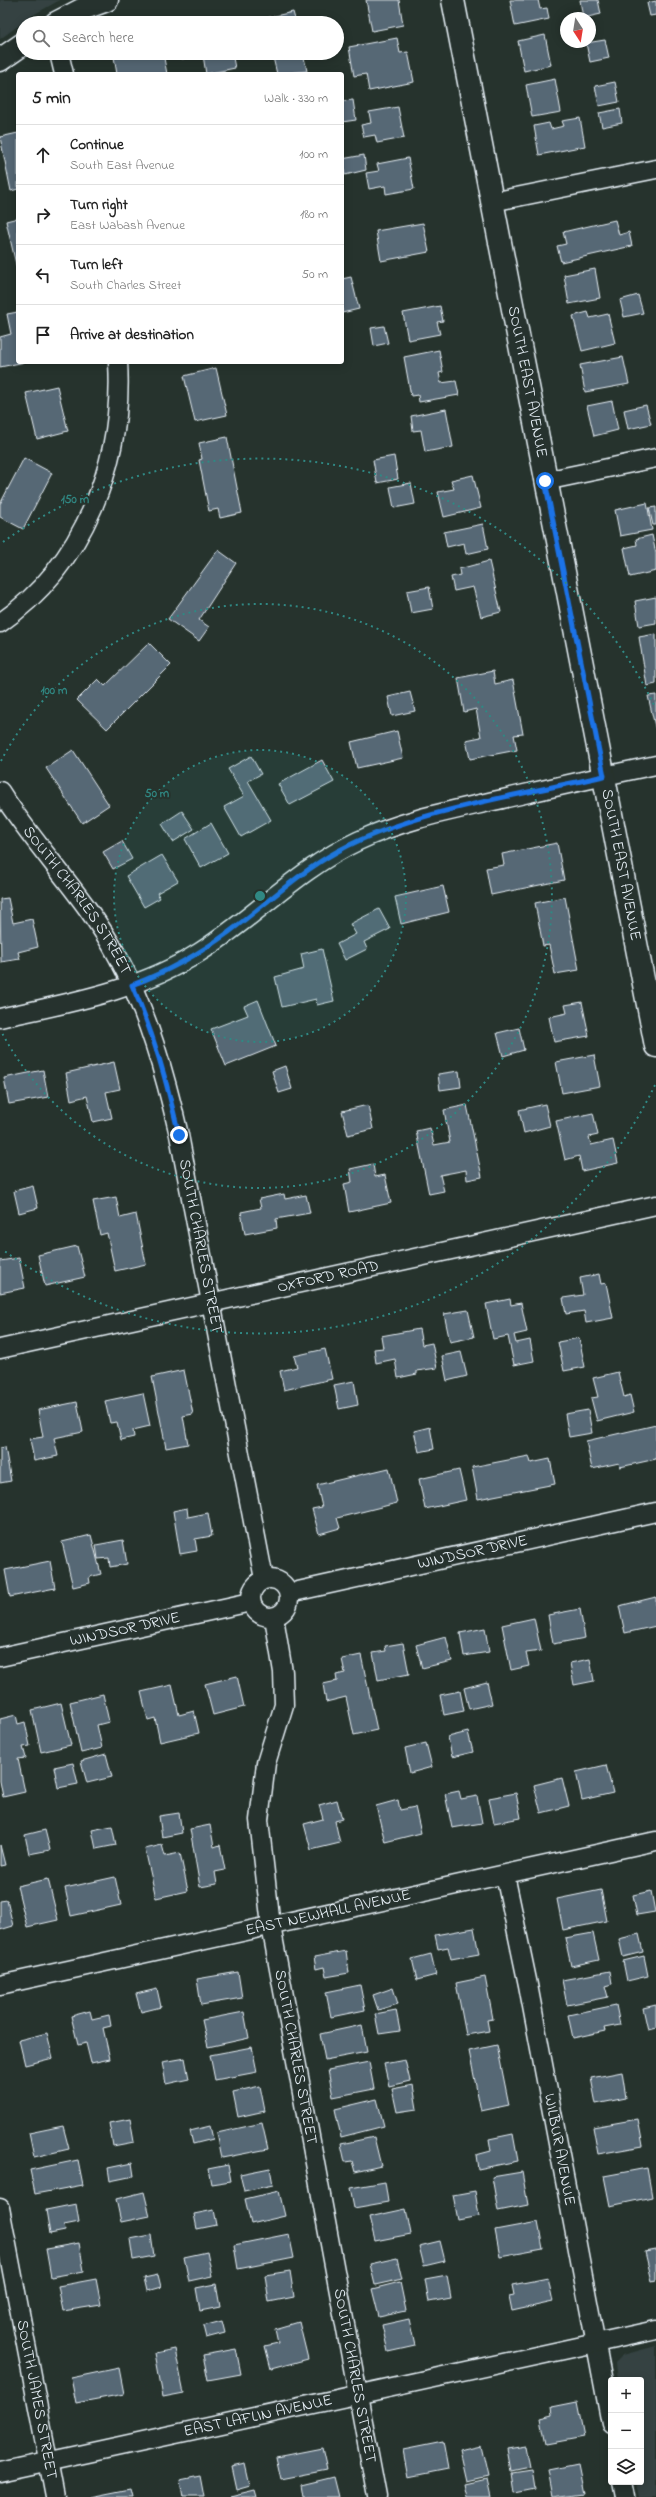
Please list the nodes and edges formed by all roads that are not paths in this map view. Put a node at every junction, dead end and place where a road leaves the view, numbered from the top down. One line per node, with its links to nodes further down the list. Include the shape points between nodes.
1 (107, 0): 3 (main road)
2 (453, 0): 9 (main road, SOUTH EAST AVENUE)
3 (70, 16)
4 (16, 49): 5 (main road)
5 (0, 60)
6 (61, 60): 7 (street)
7 (64, 72)
8 (656, 169): 9 (street)
9 (492, 202): 12 (main road, SOUTH EAST AVENUE)
10 (118, 364): 13 (street, via 118,419 113,449 97,499 80,534 60,564 30,599)
11 (656, 458): 12 (street)
12 (545, 481): 15 (main road, SOUTH EAST AVENUE)
13 (0, 623)
14 (656, 766): 15 (street)
15 (604, 776): 17 (street, via 418,819 358,841 294,879 230,932 199,953 160,974); 19 (main road, SOUTH EAST AVENUE)
16 (0, 791): 17 (street, SOUTH CHARLES STREET, via 75,892 118,957)
17 (132, 985): 18 (street); 21 (street, SOUTH CHARLES STREET, via 165,1074)
18 (0, 1018)
19 (656, 1046)
20 (656, 1205): 21 (street, OXFORD ROAD)
21 (211, 1303): 22 (street, OXFORD ROAD); 24 (street, SOUTH CHARLES STREET)
22 (0, 1349)
23 (656, 1512): 25 (street, WINDSOR DRIVE)
24 (264, 1579): 25 (street, via 277,1579); 26 (street, via 255,1585)
25 (289, 1592): 27 (street, via 290,1599 285,1611)
26 (251, 1602): 27 (street, via 257,1612); 28 (street, WINDSOR DRIVE)
27 (274, 1617): 31 (street, SOUTH CHARLES STREET, via 283,1672 284,1705 266,1763 259,1820)
28 (0, 1657)
29 (656, 1841): 30 (street, EAST NEWHALL AVENUE)
30 (505, 1875): 31 (street, EAST NEWHALL AVENUE); 35 (street, WILBUR AVENUE)
31 (271, 1926): 32 (street, EAST NEWHALL AVENUE); 36 (street, SOUTH CHARLES STREET)
32 (0, 1985)
33 (0, 2208): 38 (street, SOUTH JAMES STREET)
34 (656, 2330): 35 (street, EAST LAFLIN AVENUE)
35 (596, 2343): 36 (street, EAST LAFLIN AVENUE); 37 (street, WILBUR AVENUE)
36 (358, 2395): 38 (street, EAST LAFLIN AVENUE); 42 (street, SOUTH CHARLES STREET)
37 (609, 2413)
38 (48, 2461): 39 (street, EAST LAFLIN AVENUE); 41 (street, SOUTH JAMES STREET)
39 (0, 2472)
40 (623, 2485): 43 (street)
41 (55, 2497)
42 (377, 2497)
43 (625, 2497)

